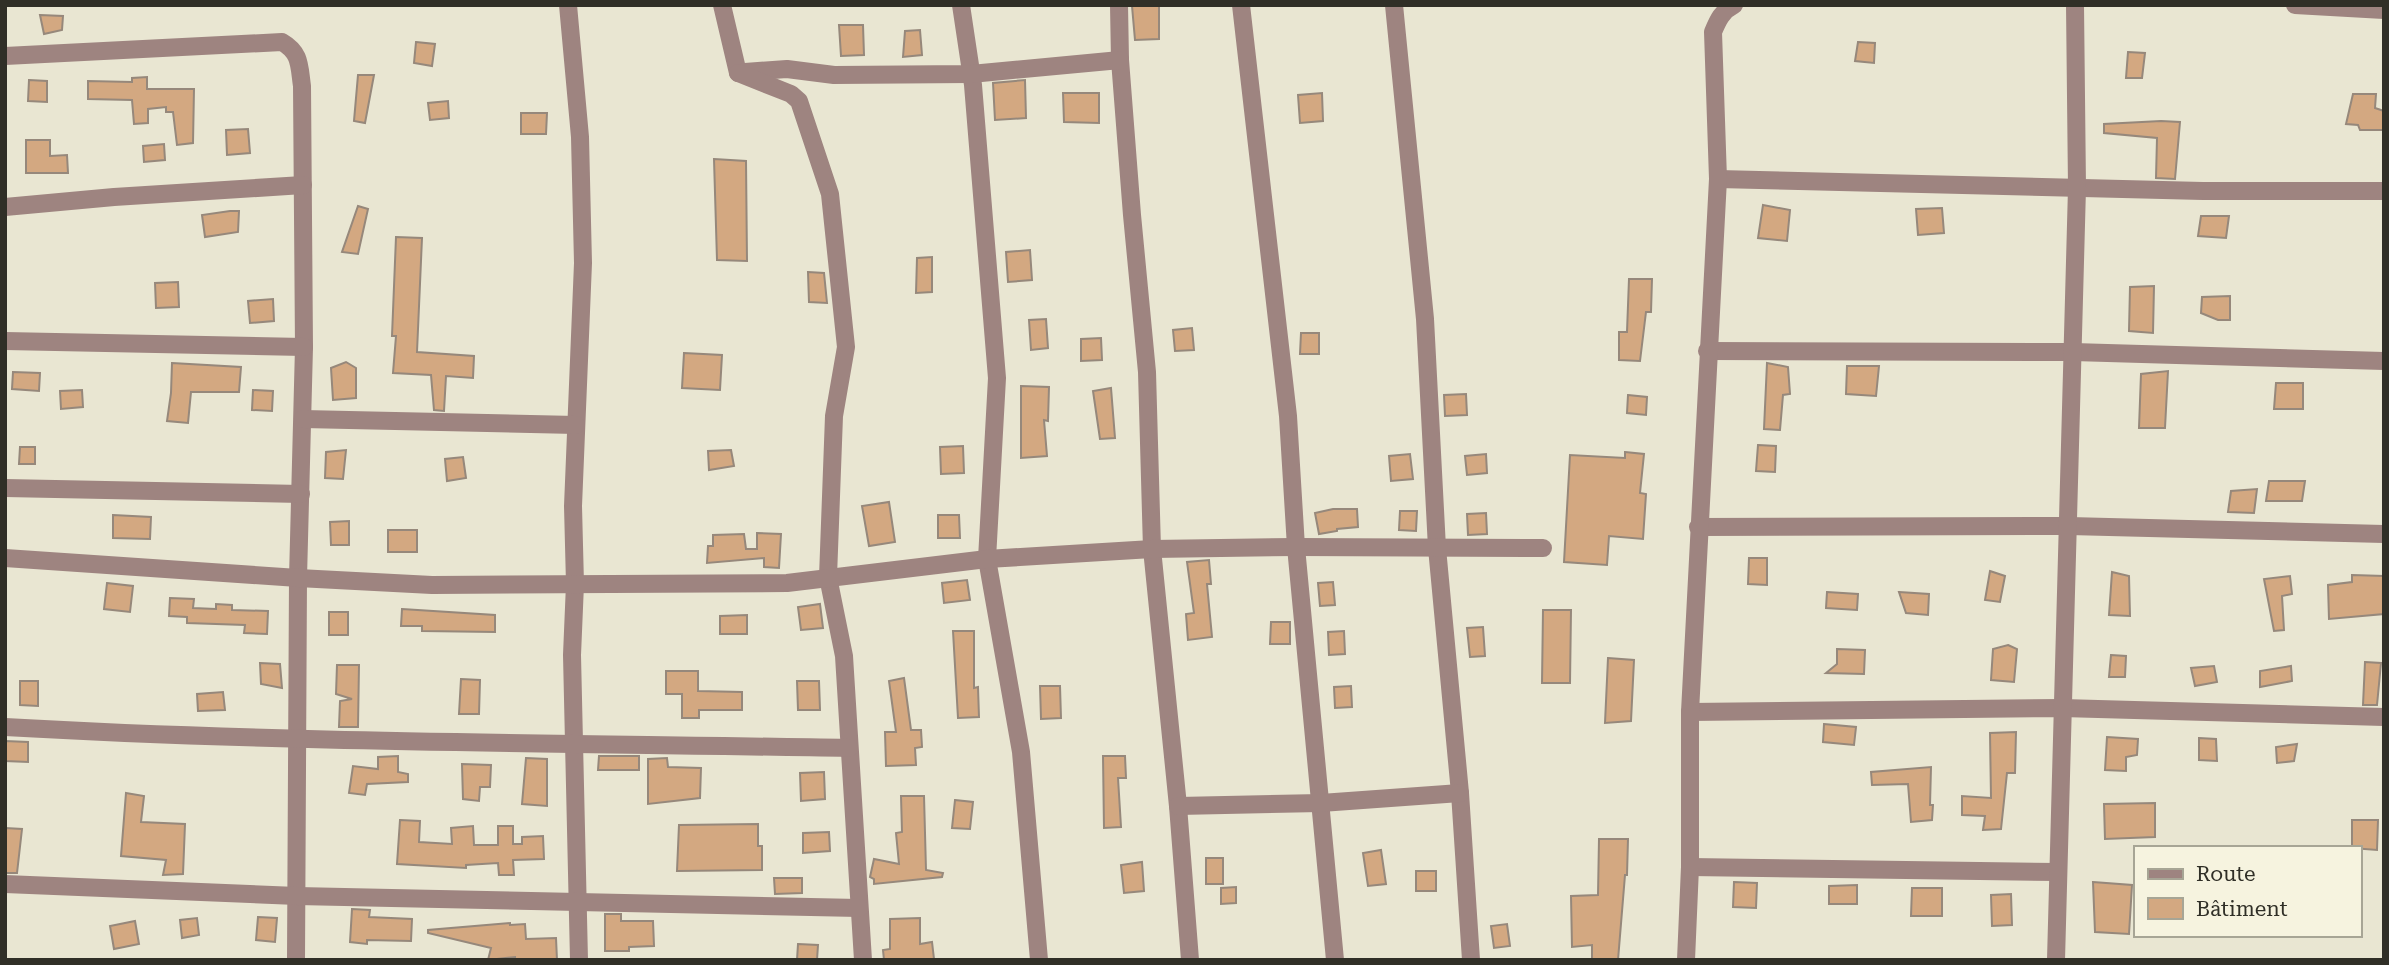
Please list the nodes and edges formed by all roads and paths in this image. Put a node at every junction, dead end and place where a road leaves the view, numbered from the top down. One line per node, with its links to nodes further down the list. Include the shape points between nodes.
1 (568, 5): 26 (street, via 580,137 583,264)
2 (722, 5): 13 (street)
3 (961, 5): 14 (street)
4 (1119, 5): 12 (street)
5 (1241, 5): 32 (street, via 1288,416)
6 (1394, 5): 33 (street, via 1425,319)
7 (1734, 5): 15 (street, via 1718,19 1713,32)
8 (2075, 5): 17 (street)
9 (2295, 5): 10 (street)
10 (2384, 10)
11 (5, 56): 16 (street, via 282,42 298,58)
12 (1120, 60): 14 (street); 35 (street, via 1147,372)
13 (738, 73): 14 (street, via 787,69 834,75); 38 (street, via 799,101 830,194 846,347 834,416)
14 (971, 74): 37 (street, via 997,378)
15 (1718, 178): 17 (street); 22 (street)
16 (303, 185): 19 (street); 21 (street)
17 (2077, 188): 18 (street); 23 (street)
18 (2384, 191)
19 (5, 207)
20 (5, 341): 21 (street)
21 (304, 346): 25 (street)
22 (1707, 351): 23 (street); 30 (street)
23 (2073, 352): 24 (street); 29 (street)
24 (2384, 361)
25 (303, 419): 26 (street); 28 (street)
26 (576, 425): 40 (street)
27 (5, 488): 28 (street)
28 (301, 494): 39 (street)
29 (2068, 526): 30 (street); 31 (street); 41 (street)
30 (1698, 527): 42 (street)
31 (2384, 534)
32 (1296, 547): 33 (street); 35 (street); 49 (street)
33 (1437, 548): 34 (street); 48 (street)
34 (1542, 548)
35 (1152, 549): 37 (street); 50 (street)
36 (5, 558): 39 (street)
37 (987, 559): 38 (street); 60 (street, via 1021,752)
38 (828, 577): 40 (street, via 787,583); 47 (street, via 844,656)
39 (298, 578): 40 (street, via 432,585); 45 (street)
40 (576, 584): 46 (street, via 572,655)
41 (2062, 708): 42 (street); 43 (street); 52 (street)
42 (1690, 712): 51 (street)
43 (2384, 717)
44 (5, 727): 45 (street)
45 (297, 740): 46 (street); 54 (street)
46 (575, 743): 47 (street); 55 (street)
47 (849, 748): 56 (street)
48 (1460, 793): 49 (street); 63 (street)
49 (1321, 803): 50 (street); 62 (street)
50 (1178, 806): 61 (street)
51 (1690, 867): 52 (street); 64 (street)
52 (2058, 872): 65 (street)
53 (5, 884): 54 (street)
54 (298, 896): 55 (street); 57 (street)
55 (578, 901): 56 (street); 58 (street)
56 (859, 908): 59 (street)
57 (296, 960)
58 (579, 960)
59 (863, 960)
60 (1039, 960)
61 (1190, 960)
62 (1335, 960)
63 (1471, 960)
64 (1686, 960)
65 (2056, 960)

